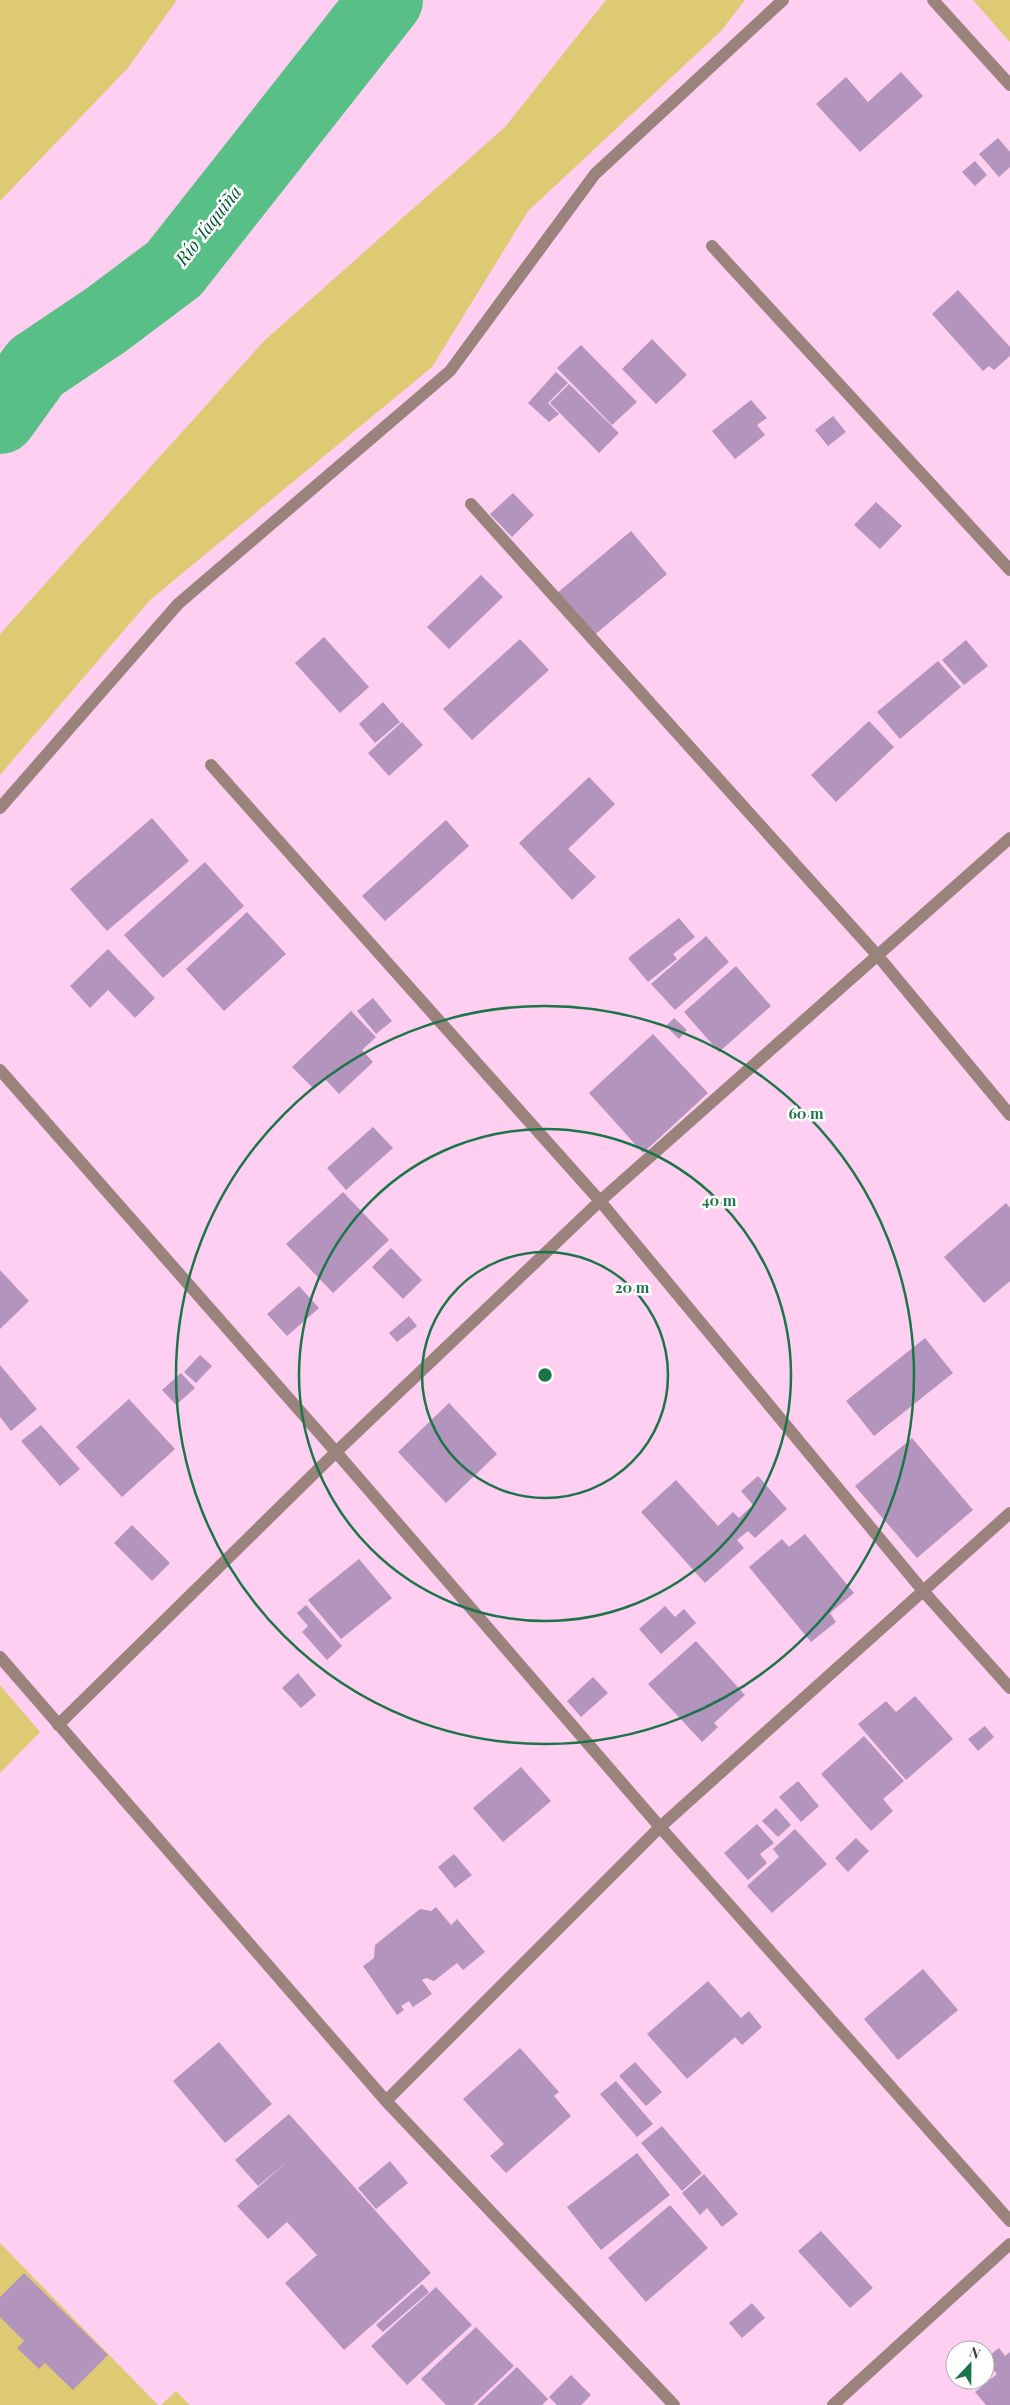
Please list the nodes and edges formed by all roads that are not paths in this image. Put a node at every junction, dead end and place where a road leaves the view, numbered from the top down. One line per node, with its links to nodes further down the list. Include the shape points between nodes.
1 (783, 0): 8 (street, via 595,174 450,371 178,604)
2 (933, 0): 3 (street)
3 (1010, 85)
4 (712, 246): 6 (street)
5 (471, 504): 10 (street)
6 (1010, 570)
7 (212, 765): 13 (street)
8 (0, 808)
9 (1010, 838): 10 (street)
10 (878, 956): 12 (street); 13 (street)
11 (0, 1070): 14 (street)
12 (1010, 1115)
13 (600, 1201): 14 (street); 16 (street)
14 (336, 1452): 19 (street); 20 (street)
15 (1010, 1513): 16 (street)
16 (924, 1592): 18 (street); 20 (street)
17 (0, 1657): 19 (street)
18 (1010, 1688)
19 (58, 1725): 21 (street)
20 (660, 1827): 21 (street); 22 (street)
21 (386, 2101): 24 (street)
22 (1010, 2221)
23 (1010, 2244): 25 (street)
24 (674, 2405)
25 (833, 2405)

